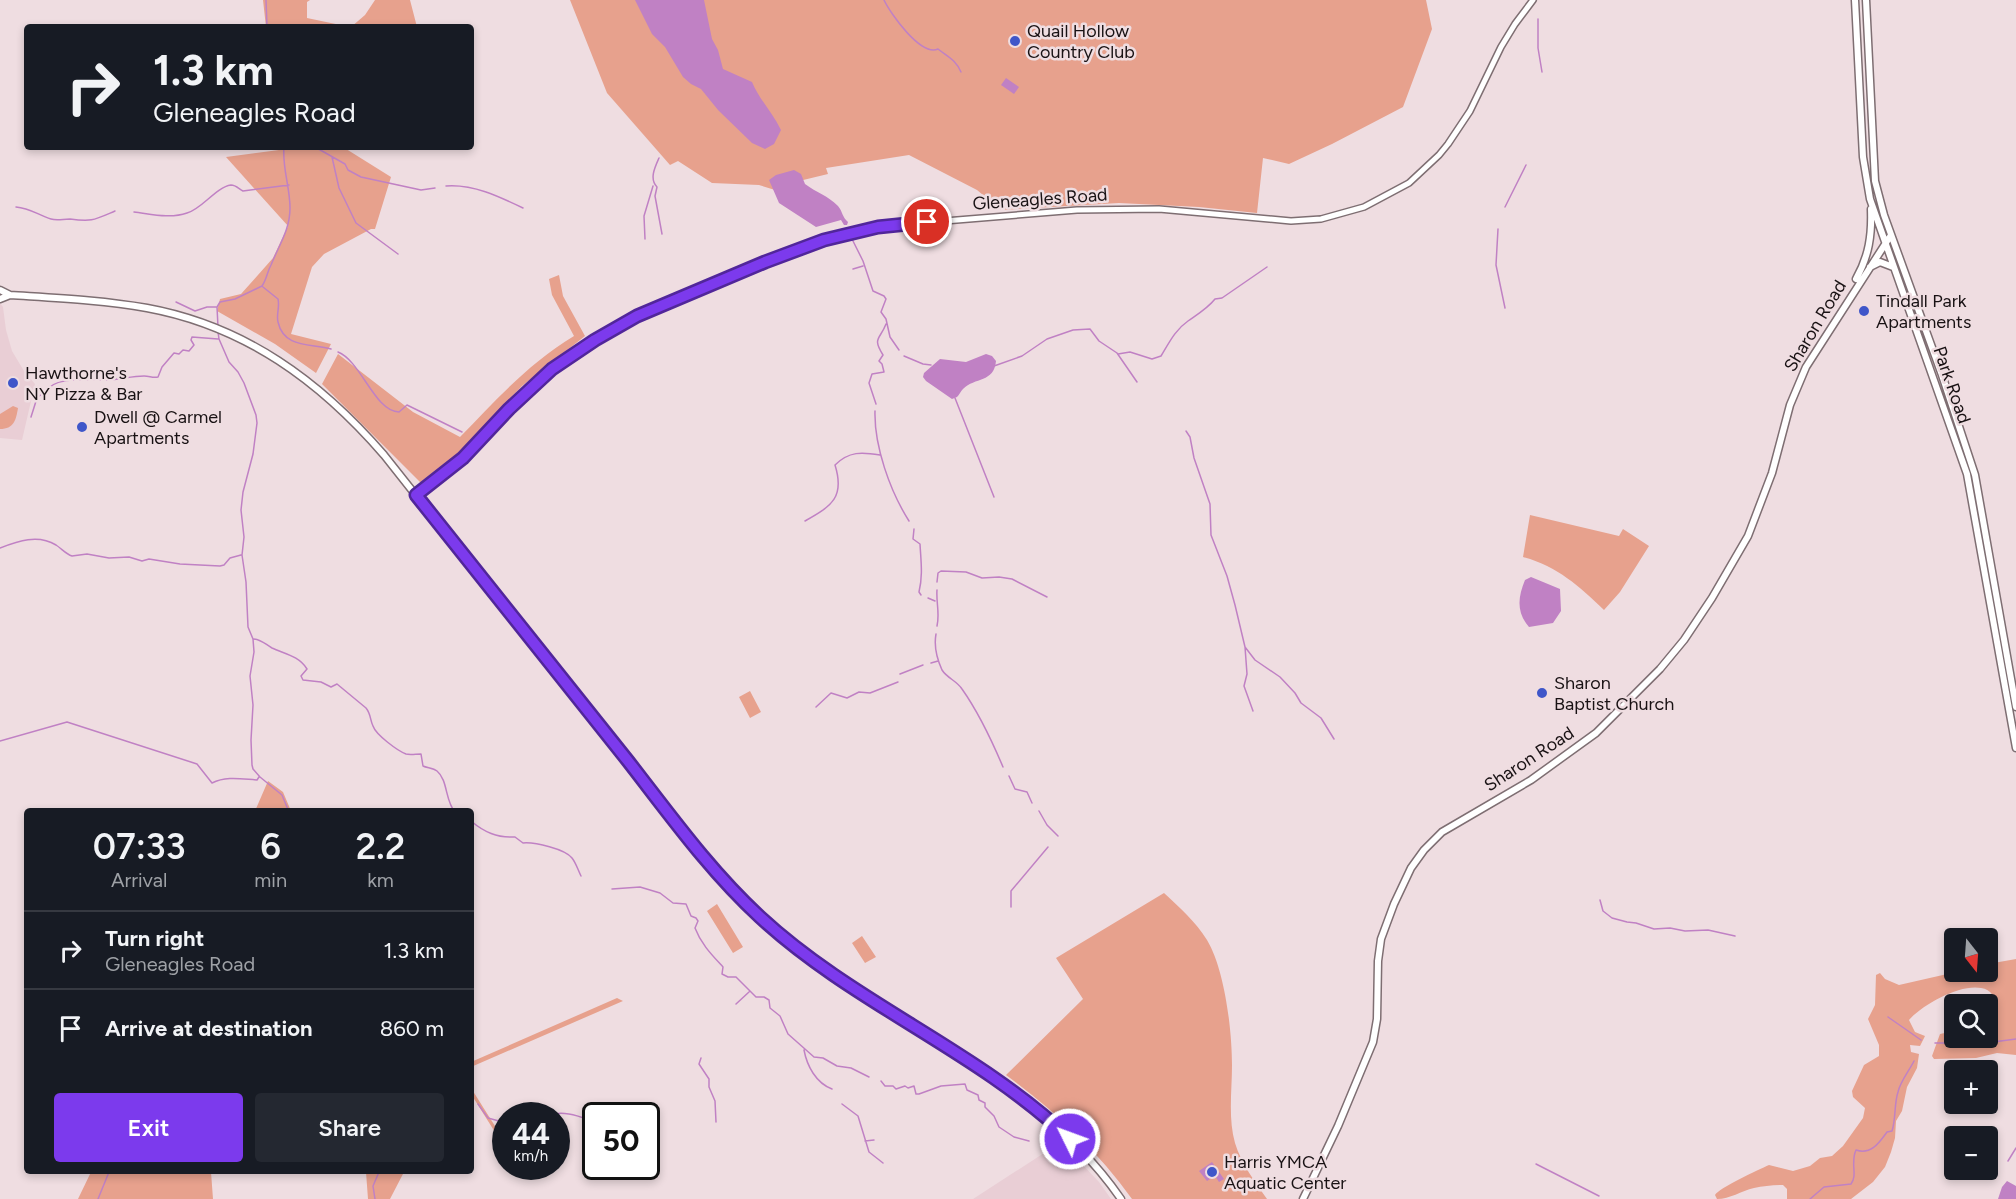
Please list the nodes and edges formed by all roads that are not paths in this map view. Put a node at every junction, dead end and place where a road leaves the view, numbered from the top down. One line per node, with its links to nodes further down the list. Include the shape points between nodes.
1 (1533, 0): 13 (street, Gleneagles Road, via 1505,39 1470,111 1448,144 1409,183 1364,207 1327,218 1291,221 1159,209 1096,209 896,225 835,237 637,316 595,340 537,382 463,458)
2 (1855, 0): 4 (main road, Park Road, via 1863,157)
3 (1866, 0): 5 (main road, Park Road, via 1873,172)
4 (1870, 199): 6 (main road, Park Road); 11 (main road, via 1869,248)
5 (1891, 235): 6 (main road, Sharon Road); 14 (main road, Park Road, via 1975,475)
6 (1885, 243): 7 (main road, Park Road); 8 (main road, Sharon Road)
7 (1894, 268): 8 (main road, via 1881,262); 15 (main road, Park Road, via 1966,474)
8 (1865, 272): 11 (main road, Sharon Road)
9 (0, 290): 10 (main road)
10 (10, 295): 12 (main road); 13 (main road, via 121,304 174,315 232,335 300,375 329,398 363,431)
11 (1851, 295): 17 (main road, Sharon Road, via 1797,386 1772,473 1748,536 1684,640 1596,733 1531,780 1442,832 1411,868 1380,945 1373,1042)
12 (0, 299)
13 (416, 495): 16 (main road, via 698,851 743,900 810,959 1023,1098 1070,1139)
14 (2016, 707)
15 (2016, 748)
16 (1121, 1199)
17 (1303, 1199)

